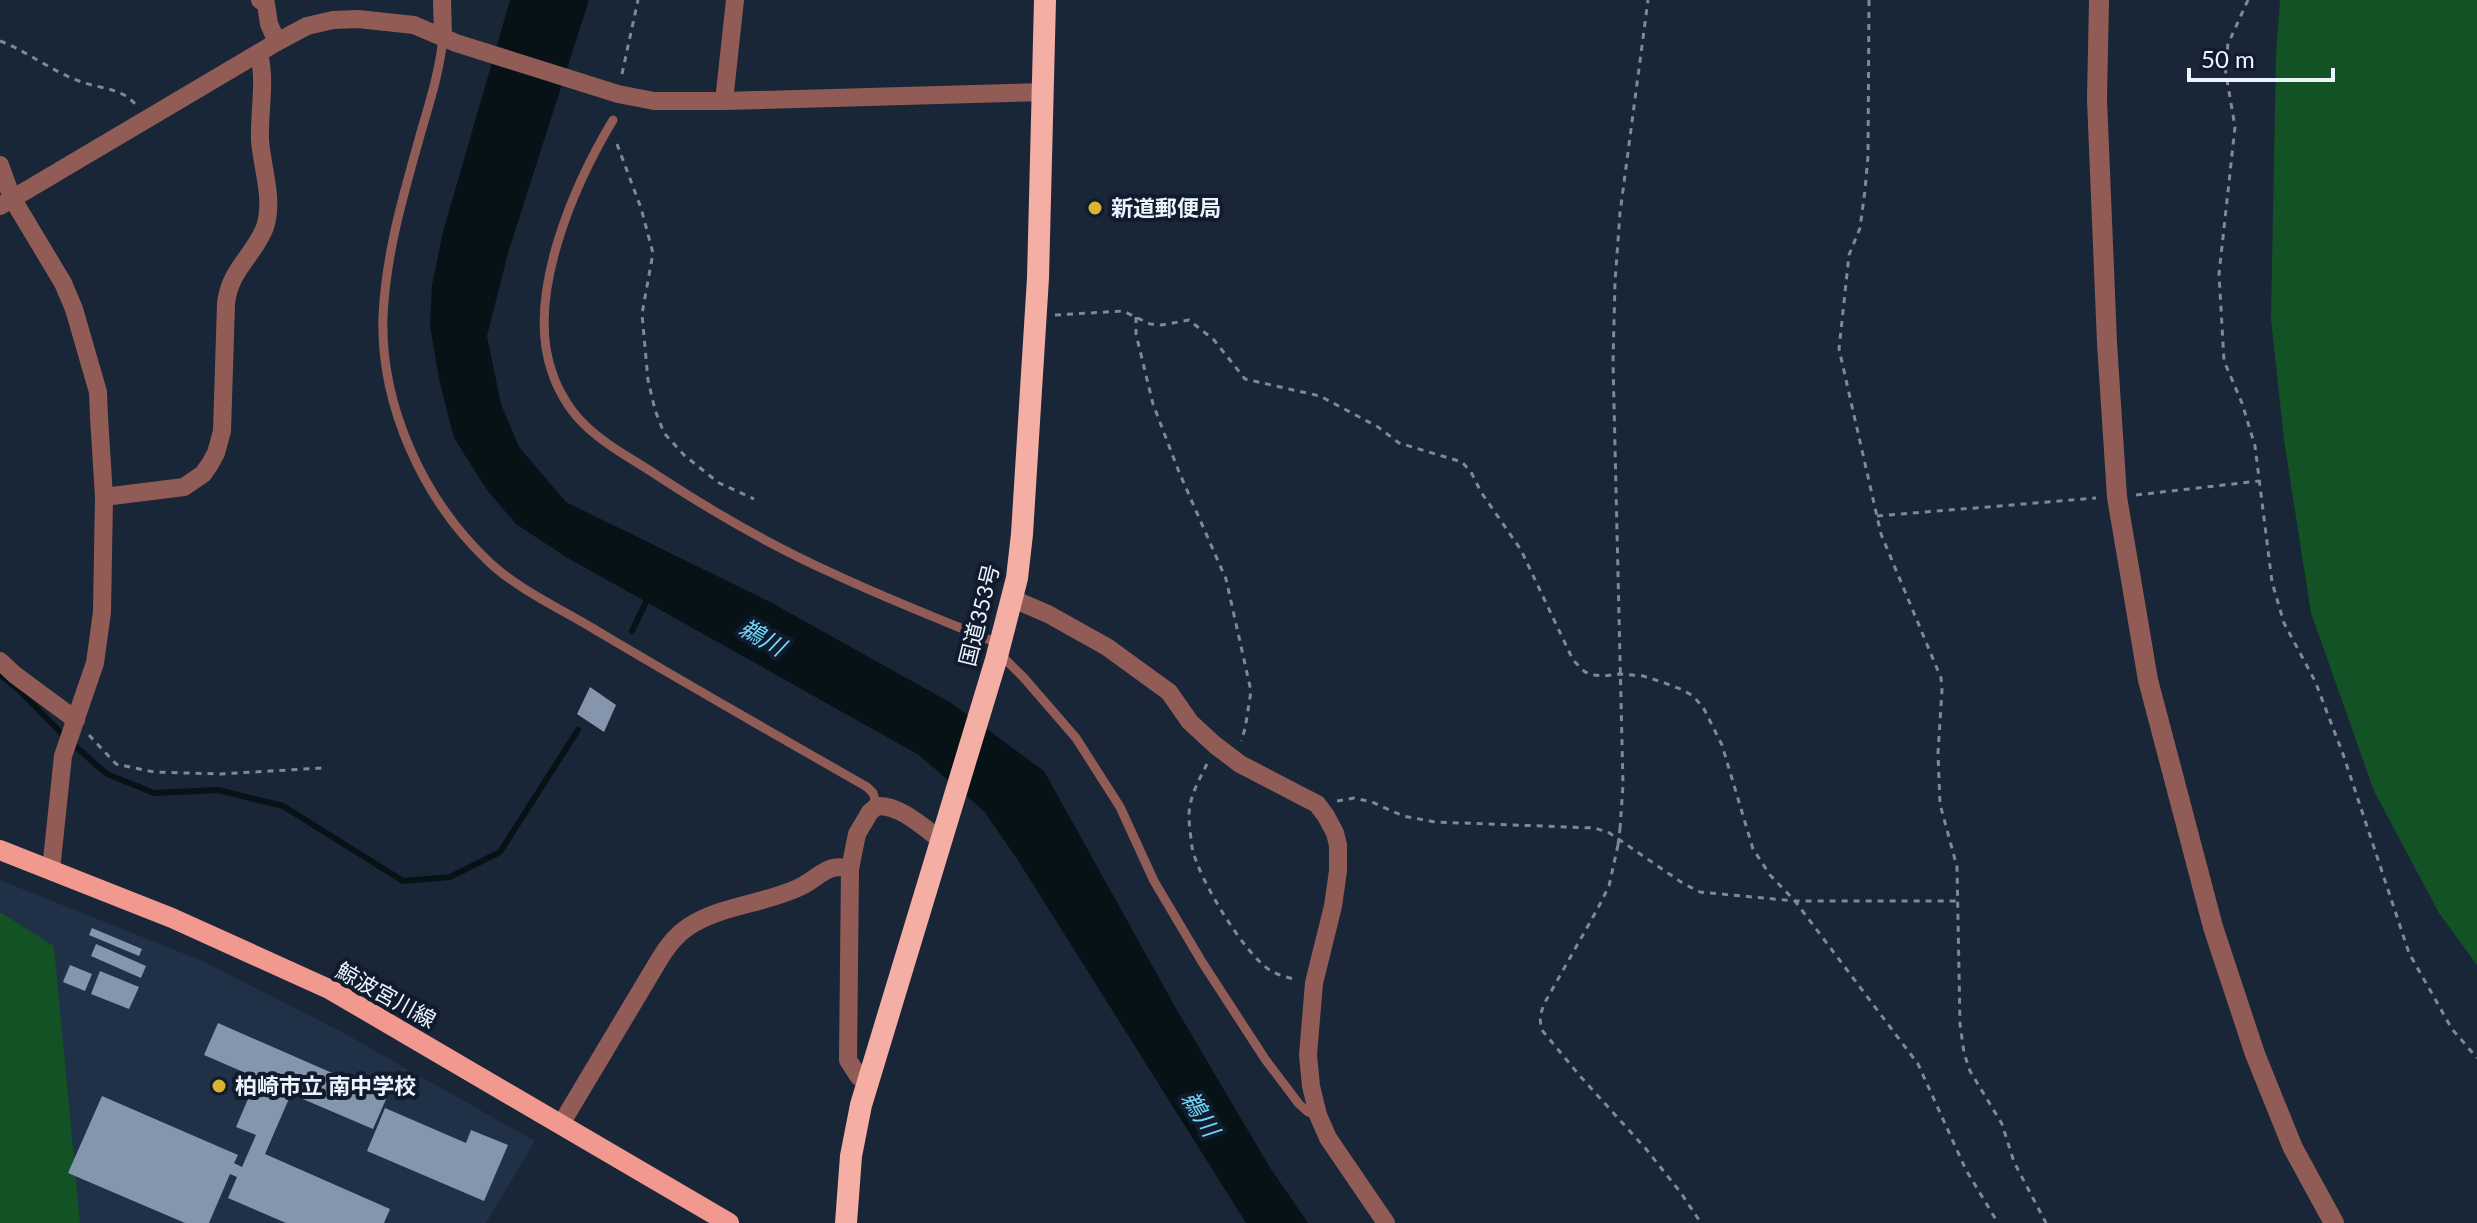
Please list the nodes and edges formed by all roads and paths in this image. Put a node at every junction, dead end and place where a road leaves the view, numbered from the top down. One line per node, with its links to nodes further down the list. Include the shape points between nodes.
1 (260, 0): 12 (street, via 266,4)
2 (442, 0): 10 (street)
3 (638, 0): 14 (path)
4 (735, 0): 16 (street)
5 (1045, 0): 15 (highway, 国道353号)
6 (1648, 0): 31 (path, via 1615,282)
7 (1869, 0): 27 (path, via 1865,190 1860,228 1849,255 1839,339)
8 (2099, 0): 25 (street, via 2097,99)
9 (2248, 0): 23 (path, via 2226,56 2235,127 2219,274 2224,361 2255,446)
10 (450, 40): 12 (street, via 414,25 358,19 307,26); 14 (street); 37 (lane, via 393,235 383,318 389,380 418,468 453,525 490,564 867,787)
11 (0, 41): 18 (path, via 76,80 123,93)
12 (277, 42): 13 (street)
13 (259, 53): 18 (street); 24 (street, via 268,212 260,237 229,286 222,431 216,453 203,474 184,487)
14 (611, 92): 16 (street, via 654,101)
15 (1044, 92): 16 (street); 21 (highway, 国道353号)
16 (724, 101)
17 (613, 120): 26 (path, via 653,253 642,314 655,410 664,433 684,455 719,483); 29 (lane, via 580,181 549,273 544,319 551,372 578,418 700,503)
18 (144, 121): 20 (street)
19 (0, 165): 20 (street)
20 (6, 202): 24 (street, via 63,283 74,309 98,392)
21 (1036, 316): 22 (path, via 1123,311); 28 (highway, 国道353号)
22 (1136, 317): 31 (path, via 1162,325 1189,320 1214,340 1245,379 1320,396 1399,443 1462,462 1521,550 1573,660 1594,675); 34 (path, via 1153,404 1226,579 1248,677 1245,729)
23 (2259, 481): 25 (path); 45 (path, via 2272,582 2284,623 2315,681 2343,754 2409,953 2452,1029)
24 (104, 497): 32 (street, via 100,629)
25 (2117, 497): 27 (path); 55 (street, via 2148,680 2213,927 2293,1148)
26 (754, 499)
27 (1876, 516): 43 (path, via 1941,678 1940,804 1955,857)
28 (1013, 599): 29 (highway, 国道353号); 33 (street, via 1118,655 1169,692)
29 (998, 652): 38 (highway, 国道353号); 47 (lane, via 1076,738 1233,1010 1299,1104)
30 (0, 661): 32 (street)
31 (1620, 674): 42 (path, via 1683,690 1703,707 1722,745 1753,849); 52 (path, bridge, via 1623,785 1609,886 1544,1004 1541,1029 1646,1149)
32 (74, 726): 35 (path, via 116,764 128,768 220,774); 41 (street, via 63,756)
33 (1215, 745): 34 (street); 44 (path, via 1189,813 1199,867 1249,950 1270,970)
34 (1232, 759): 36 (street)
35 (322, 768)
36 (1317, 804): 42 (path, via 1354,798 1435,822 1594,828 1700,892); 44 (street, via 1335,833 1339,856)
37 (877, 806): 38 (street); 40 (street, via 857,834)
38 (944, 835): 46 (highway, 国道353号)
39 (0, 850): 41 (main road, 鯨波宮川線)
40 (850, 869): 46 (street, via 848,1060); 48 (street, via 827,870 800,887 688,927 668,945)
41 (51, 870): 48 (main road, 鯨波宮川線, via 331,990)
42 (1795, 901): 43 (path); 53 (path, via 1918,1064 1966,1170)
43 (1957, 901): 54 (path, via 1964,1053)
44 (1314, 983): 47 (street, via 1308,1055)
45 (2477, 1058)
46 (868, 1082): 50 (highway, 国道353号, via 855,1130)
47 (1318, 1115): 51 (street)
48 (561, 1124): 49 (main road, 鯨波宮川線)
49 (729, 1223)
50 (846, 1223)
51 (1386, 1223)
52 (1701, 1223)
53 (1998, 1223)
54 (2046, 1223)
55 (2334, 1223)

